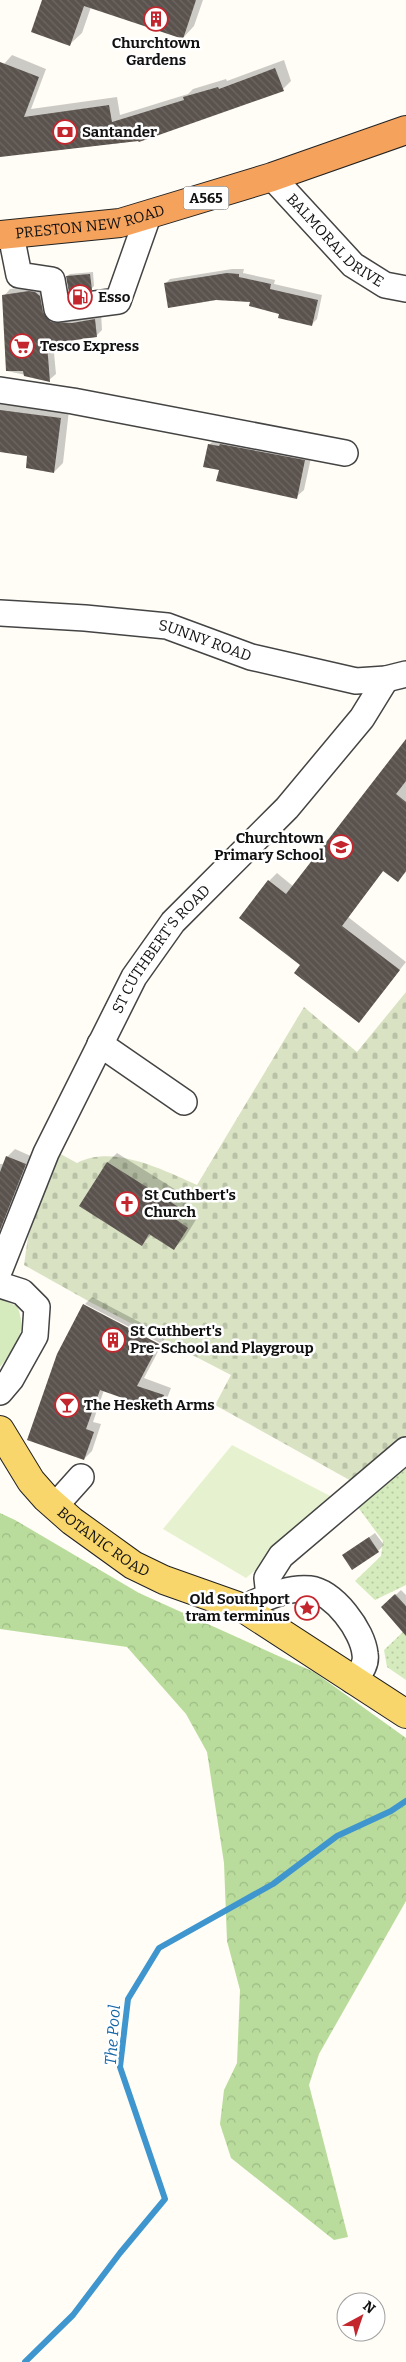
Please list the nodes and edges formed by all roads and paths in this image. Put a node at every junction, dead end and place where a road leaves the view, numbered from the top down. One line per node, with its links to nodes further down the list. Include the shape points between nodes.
1 (406, 130): 2 (highway, PRESTON NEW ROAD / A565)
2 (272, 177): 3 (highway, PRESTON NEW ROAD / A565); 5 (street, BALMORAL DRIVE, via 353,266 385,285)
3 (148, 216): 4 (highway, PRESTON NEW ROAD / A565, via 120,224); 4 (street, via 118,301 57,309 52,280 18,274)
4 (5, 235)
5 (406, 289)
6 (0, 390): 7 (street)
7 (345, 453)
8 (0, 613): 9 (street, SUNNY ROAD, via 167,626 251,657 356,681)
9 (396, 676): 10 (street, ST CUTHBERT'S ROAD, via 287,808 173,922 134,977)
10 (100, 1044): 11 (street); 12 (street, ST CUTHBERT'S ROAD, via 46,1153)
11 (184, 1102)
12 (0, 1269)
13 (0, 1286): 14 (street, via 22,1292 37,1307 31,1345)
14 (0, 1392)
15 (0, 1430): 18 (main road, BOTANIC ROAD, via 31,1481)
16 (406, 1450): 19 (street, via 281,1556 267,1578)
17 (80, 1477): 18 (street)
18 (54, 1506): 20 (main road, BOTANIC ROAD, via 133,1565 164,1580)
19 (269, 1596): 20 (street); 21 (street, via 311,1589 340,1608 358,1634 365,1653 364,1667)
20 (243, 1608): 21 (main road, BOTANIC ROAD)
21 (353, 1681): 22 (main road, BOTANIC ROAD)
22 (406, 1714)

